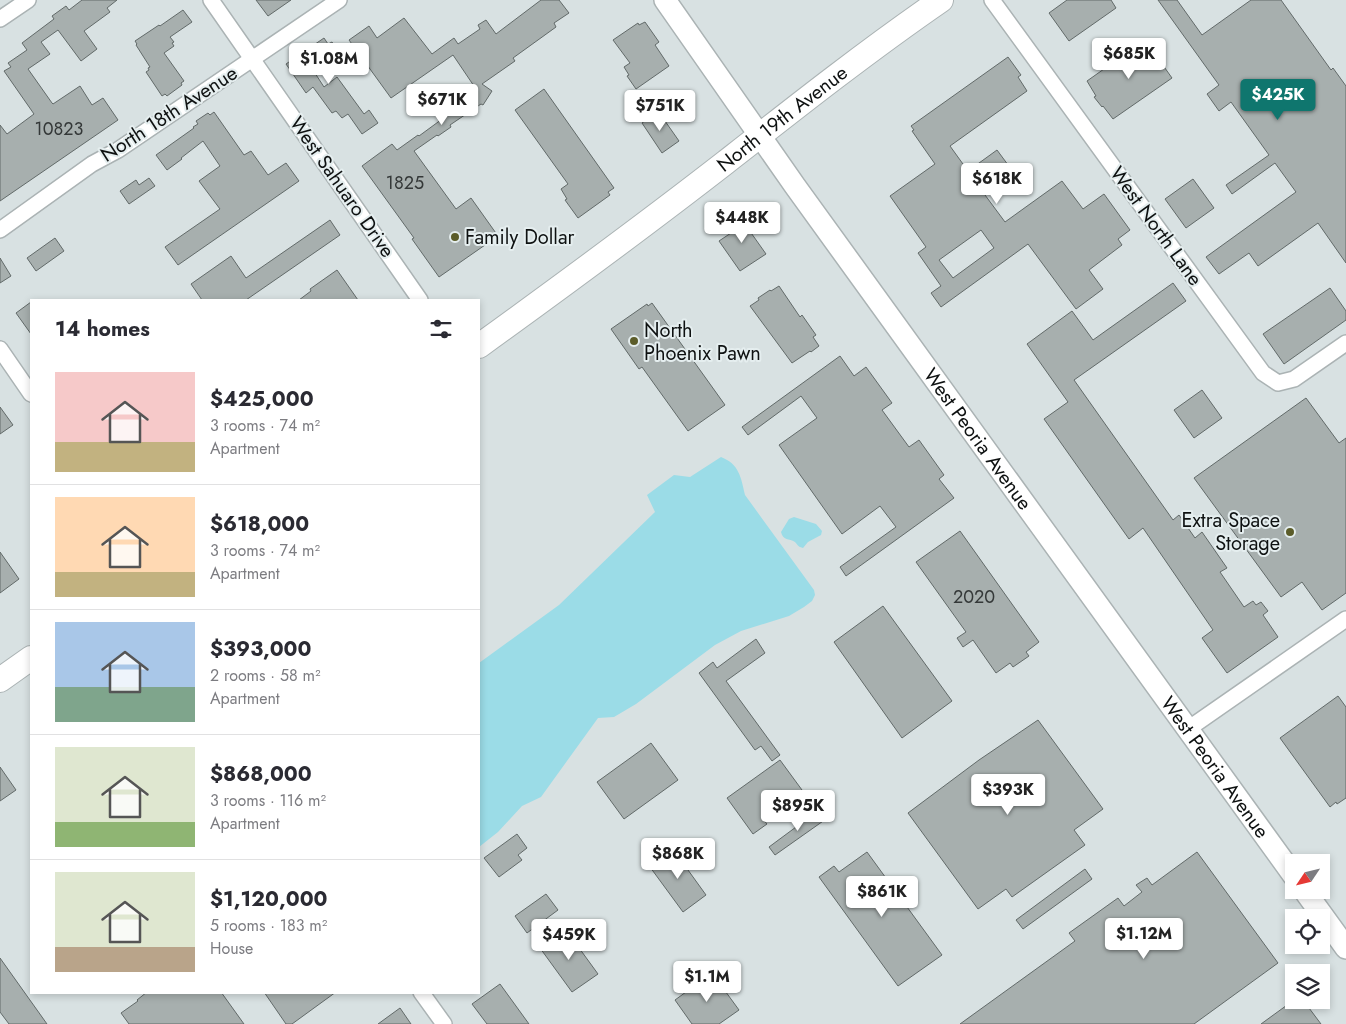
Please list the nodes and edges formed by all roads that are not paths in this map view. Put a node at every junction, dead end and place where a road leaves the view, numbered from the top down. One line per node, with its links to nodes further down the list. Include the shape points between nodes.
1 (28, 0): 7 (street)
2 (211, 0): 8 (street, West Sahuaro Drive)
3 (339, 0): 8 (street, North 18th Avenue)
4 (665, 0): 9 (main road, West Peoria Avenue)
5 (941, 0): 9 (main road, North 19th Avenue)
6 (992, 0): 12 (street, West North Lane, via 1263,373 1278,383 1294,380)
7 (0, 19)
8 (253, 59): 10 (street, North 18th Avenue, via 92,164); 11 (street, West Sahuaro Drive)
9 (759, 136): 13 (main road, North 19th Avenue); 19 (main road, West Peoria Avenue)
10 (0, 230)
11 (419, 299)
12 (1346, 343)
13 (480, 345)
14 (0, 350): 15 (street)
15 (30, 393)
16 (1346, 619): 19 (street)
17 (30, 659): 18 (main road)
18 (0, 680)
19 (1188, 729): 20 (main road, West Peoria Avenue)
20 (1285, 864)
21 (1311, 899): 22 (main road)
22 (1346, 948)
23 (422, 994): 24 (street)
24 (444, 1024)

